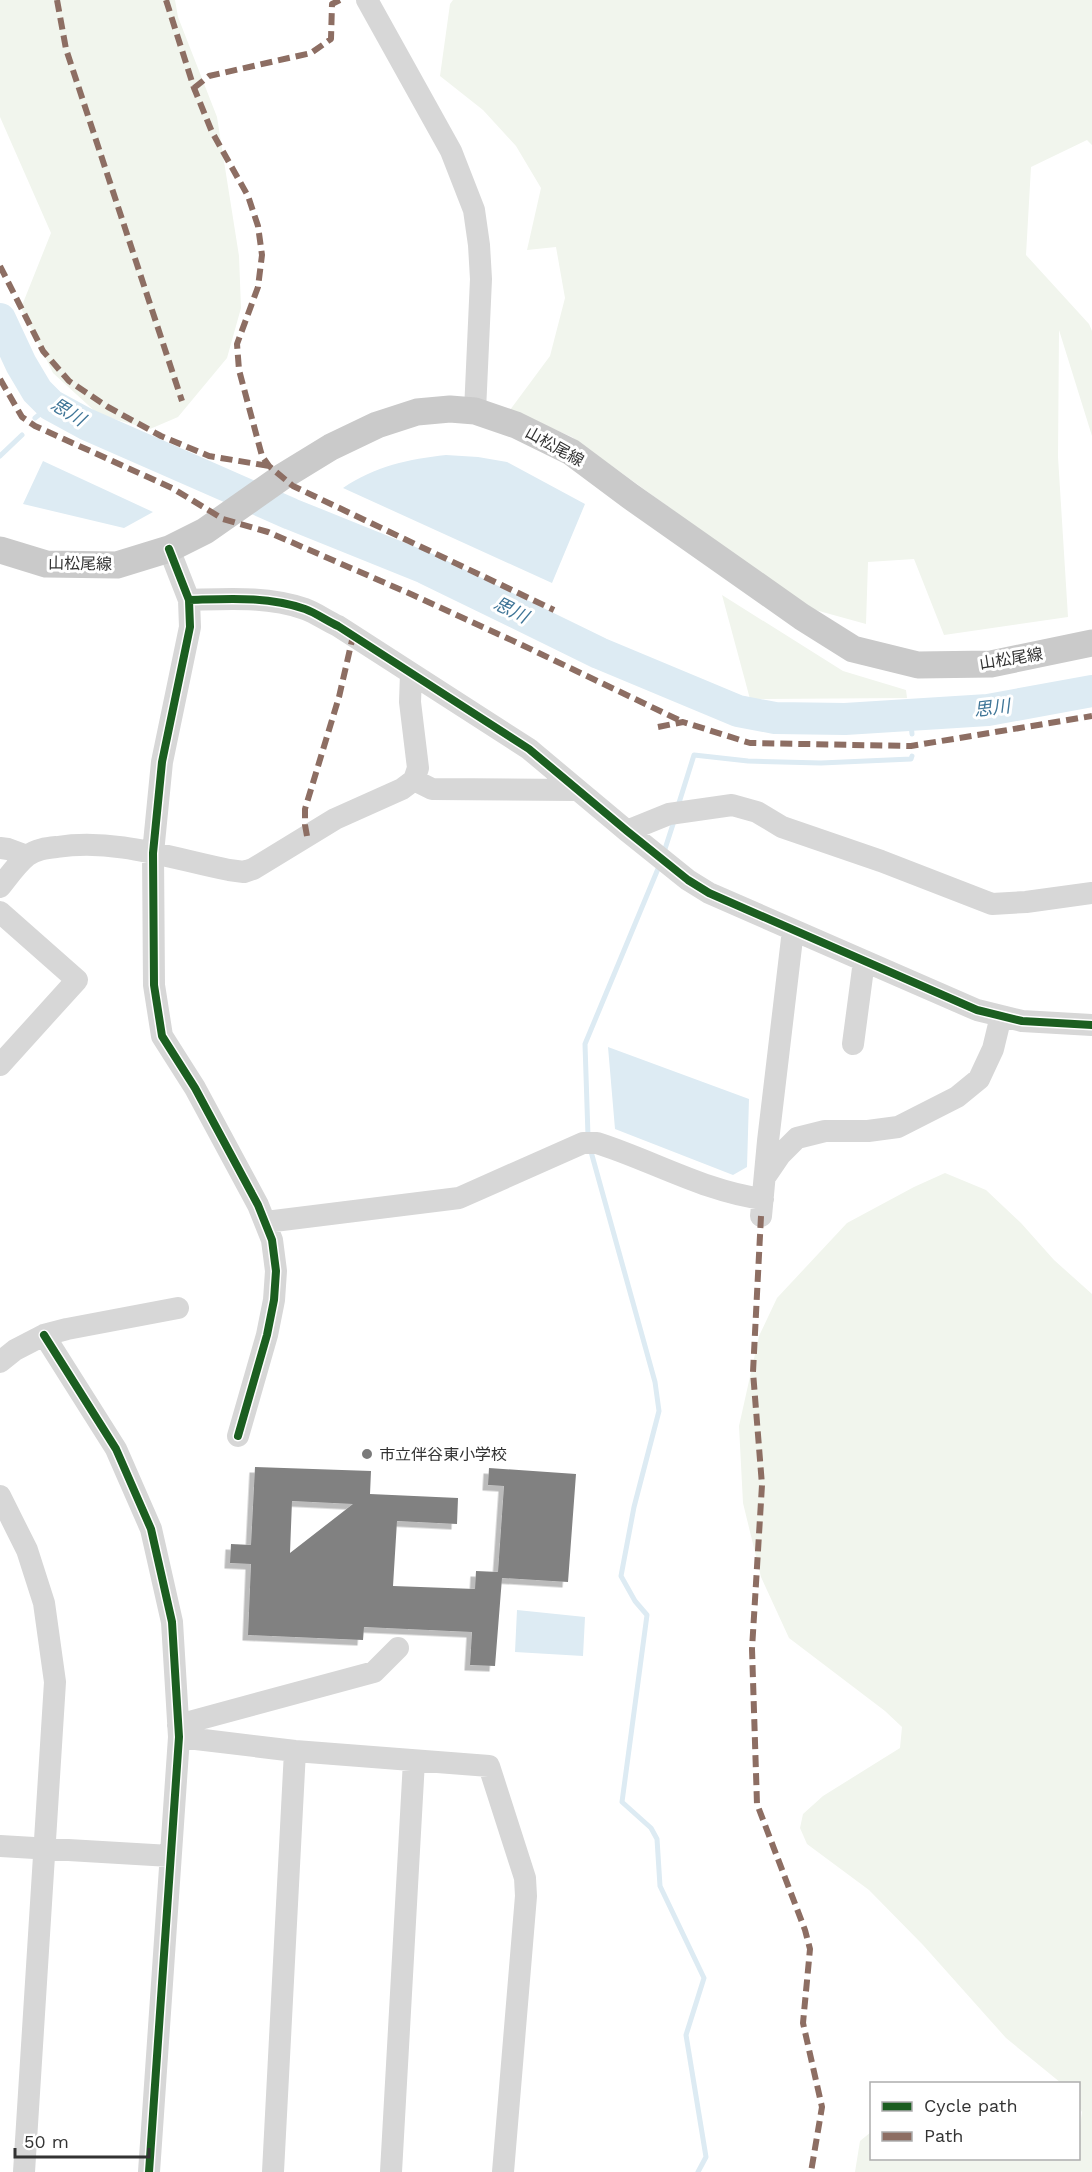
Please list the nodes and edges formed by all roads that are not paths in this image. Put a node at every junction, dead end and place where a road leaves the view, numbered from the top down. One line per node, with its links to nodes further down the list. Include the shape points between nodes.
1 (367, 0): 2 (street, via 451,151 474,210 481,279)
2 (475, 411): 3 (main road, 山松尾線, via 417,412 377,425 331,447 205,531); 6 (main road, 山松尾線, via 516,425 571,452 853,649 918,665 991,664)
3 (169, 549): 4 (main road, 山松尾線, via 117,565 46,564); 5 (street)
4 (0, 550)
5 (189, 600): 7 (street, via 257,599 308,610); 12 (street, via 190,627 162,762)
6 (1092, 643)
7 (411, 674): 8 (street, via 410,702 418,768); 9 (street, via 529,749)
8 (414, 780): 9 (street, via 432,789); 12 (street, via 335,819 244,872)
9 (577, 790): 10 (street)
10 (627, 831): 15 (street, via 678,813 732,805 992,904); 17 (street, via 709,893)
11 (0, 848): 13 (street)
12 (153, 853): 13 (street, via 90,844 39,850); 24 (street, via 154,985 162,1036 195,1088)
13 (27, 856): 14 (street)
14 (0, 887)
15 (1092, 893)
16 (0, 912): 22 (street, via 77,980)
17 (793, 930): 18 (street); 23 (street)
18 (864, 961): 19 (street, via 977,1010); 21 (street)
19 (1001, 1016): 20 (street); 23 (street, via 993,1049 979,1079 957,1097 898,1127 825,1131 797,1138 780,1155)
20 (1092, 1025)
21 (853, 1044)
22 (0, 1065)
23 (763, 1197): 24 (street, via 743,1197 590,1143 459,1198)
24 (266, 1222): 28 (street, via 274,1256 274,1300)
25 (178, 1308): 26 (street)
26 (44, 1335): 27 (street); 31 (street, via 116,1449 151,1529 172,1622)
27 (0, 1362)
28 (238, 1436)
29 (0, 1496): 35 (street, via 27,1550 44,1603 55,1682)
30 (398, 1648): 31 (street, via 374,1672)
31 (178, 1731): 32 (street); 36 (street)
32 (295, 1750): 33 (street); 39 (street)
33 (414, 1761): 40 (street); 41 (street, via 489,1766 525,1878)
34 (0, 1846): 35 (street)
35 (46, 1850): 36 (street); 37 (street)
36 (170, 1856): 38 (street)
37 (24, 2172)
38 (149, 2172)
39 (273, 2172)
40 (391, 2172)
41 (503, 2172)

